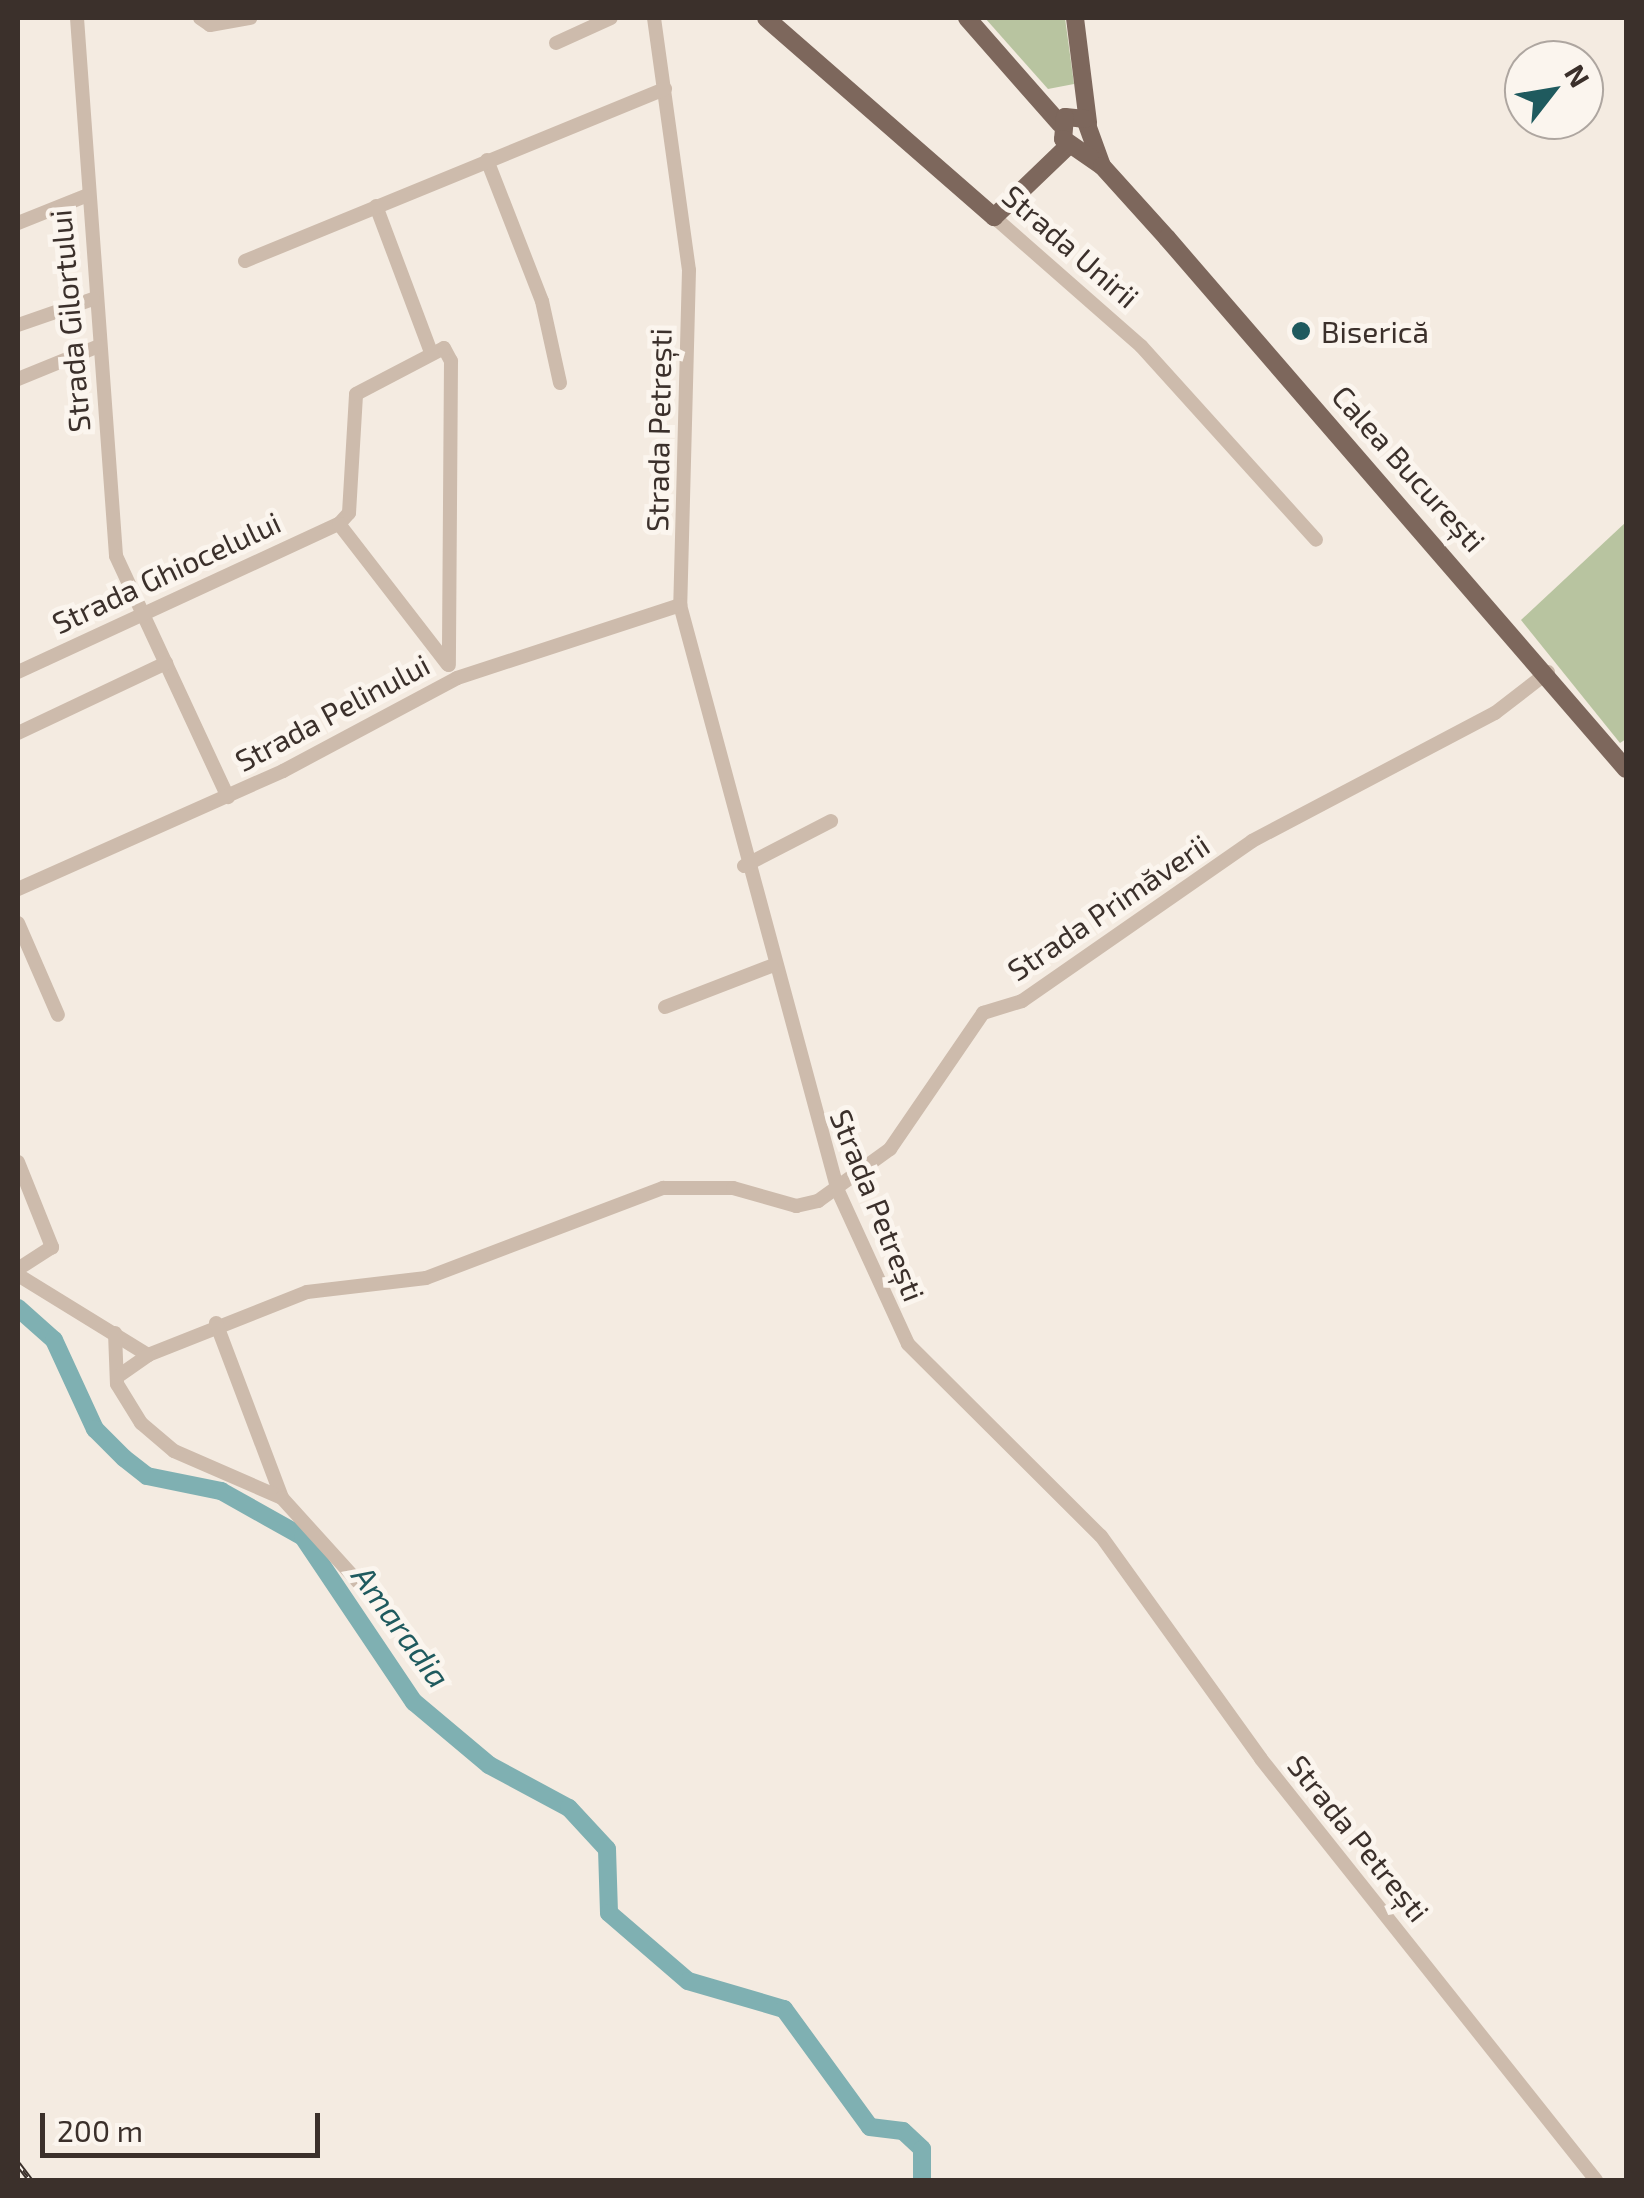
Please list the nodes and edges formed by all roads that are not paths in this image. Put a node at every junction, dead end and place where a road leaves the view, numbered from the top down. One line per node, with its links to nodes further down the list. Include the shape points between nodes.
1 (77, 18): 14 (street, Strada Gilortului)
2 (200, 18): 3 (street, via 210,25)
3 (250, 18)
4 (610, 18): 9 (street)
5 (654, 18): 11 (street, Strada Petrești)
6 (766, 18): 16 (main road, Strada Unirii)
7 (967, 18): 12 (main road, Calea București)
8 (1075, 18): 12 (main road, via 1083,57)
9 (581, 24): 10 (street)
10 (556, 43)
11 (665, 89): 13 (street); 27 (street, Strada Petrești, via 689,270)
12 (1074, 129): 16 (main road); 32 (main road, Calea București)
13 (487, 160): 15 (street); 24 (street, via 542,301)
14 (85, 196): 17 (street); 19 (street, Strada Gilortului)
15 (376, 206): 18 (street); 22 (street)
16 (994, 217): 26 (street, Strada Unirii, via 1141,346)
17 (18, 223)
18 (245, 261)
19 (93, 298): 20 (street); 21 (street, Strada Gilortului)
20 (18, 325)
21 (99, 346): 23 (street); 28 (street, Strada Gilortului, via 116,556)
22 (431, 352): 25 (street, via 356,394 349,513); 30 (street, via 450,354)
23 (18, 380)
24 (560, 382)
25 (339, 524): 28 (street, Strada Ghiocelului); 30 (street)
26 (1316, 540)
27 (680, 605): 30 (street, Strada Pelinului); 37 (street, Strada Petrești)
28 (143, 612): 29 (street, Strada Gilortului); 31 (street, Strada Ghiocelului)
29 (166, 664): 33 (street); 35 (street, Strada Gilortului)
30 (453, 671): 35 (street, Strada Pelinului)
31 (18, 672)
32 (1548, 672): 34 (main road, Calea București); 44 (street, Strada Primăverii, via 1495,713 1252,841 1022,1001 982,1013 890,1149)
33 (18, 733)
34 (1626, 769)
35 (228, 797): 38 (street, Strada Pelinului)
36 (830, 821): 37 (street)
37 (744, 866): 40 (street, Strada Petrești)
38 (18, 890)
39 (18, 923): 42 (street)
40 (771, 966): 41 (street); 44 (street, Strada Petrești)
41 (665, 1007)
42 (58, 1015)
43 (18, 1162): 45 (street, via 52,1246)
44 (838, 1191): 46 (street, Strada Primăverii, via 796,1206 733,1188 663,1188 426,1278 340,1288); 52 (street, Strada Petrești, via 908,1344 1101,1536 1261,1759)
45 (18, 1272): 47 (street)
46 (216, 1323): 48 (street, Strada Primăverii); 50 (street)
47 (114, 1332): 48 (street); 49 (street)
48 (148, 1354): 49 (street, Strada Primăverii)
49 (117, 1378): 50 (street, via 160,1442)
50 (282, 1498): 51 (street, via 336,1547)
51 (399, 1627)
52 (1596, 2180)

